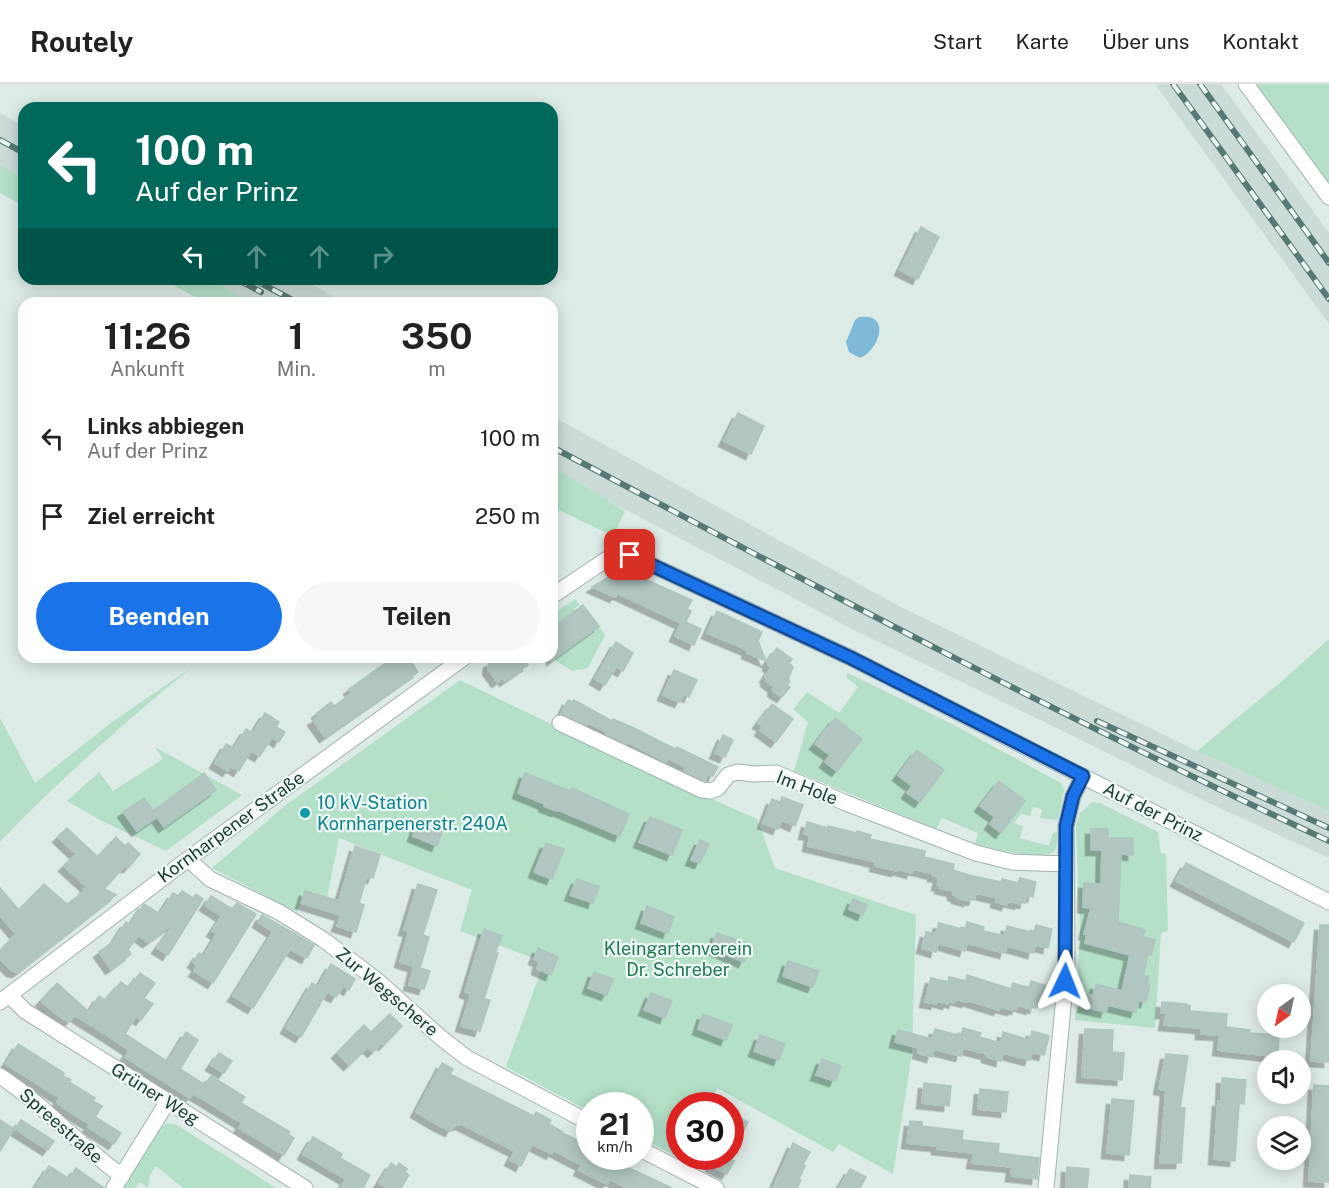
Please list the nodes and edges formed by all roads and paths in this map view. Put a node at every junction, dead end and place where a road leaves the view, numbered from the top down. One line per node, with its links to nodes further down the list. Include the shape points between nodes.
1 (1246, 84): 2 (street)
2 (1329, 196)
3 (558, 592): 6 (street, Auf der Prinz, via 604,560 619,554 630,555 841,653)
4 (457, 663): 7 (street, Kornharpener Straße)
5 (560, 723): 8 (street, Im Hole, via 702,790 718,788 728,775 737,772 776,773 976,853 1012,862)
6 (1083, 776): 8 (street, via 1068,812); 9 (street, Auf der Prinz)
7 (188, 859): 10 (street, Kornharpener Straße); 13 (street, Zur Wegschere, via 210,879 279,912 324,940 467,1058)
8 (1066, 864): 18 (street, via 1066,964)
9 (1329, 902)
10 (4, 999): 12 (street, Grüner Weg)
11 (0, 1076): 15 (street, Spreestraße, via 66,1127)
12 (168, 1101): 15 (street, Spreestraße); 16 (street, Grüner Weg)
13 (576, 1116)
14 (654, 1156): 17 (street)
15 (118, 1182)
16 (305, 1188)
17 (716, 1188)
18 (1046, 1188)

